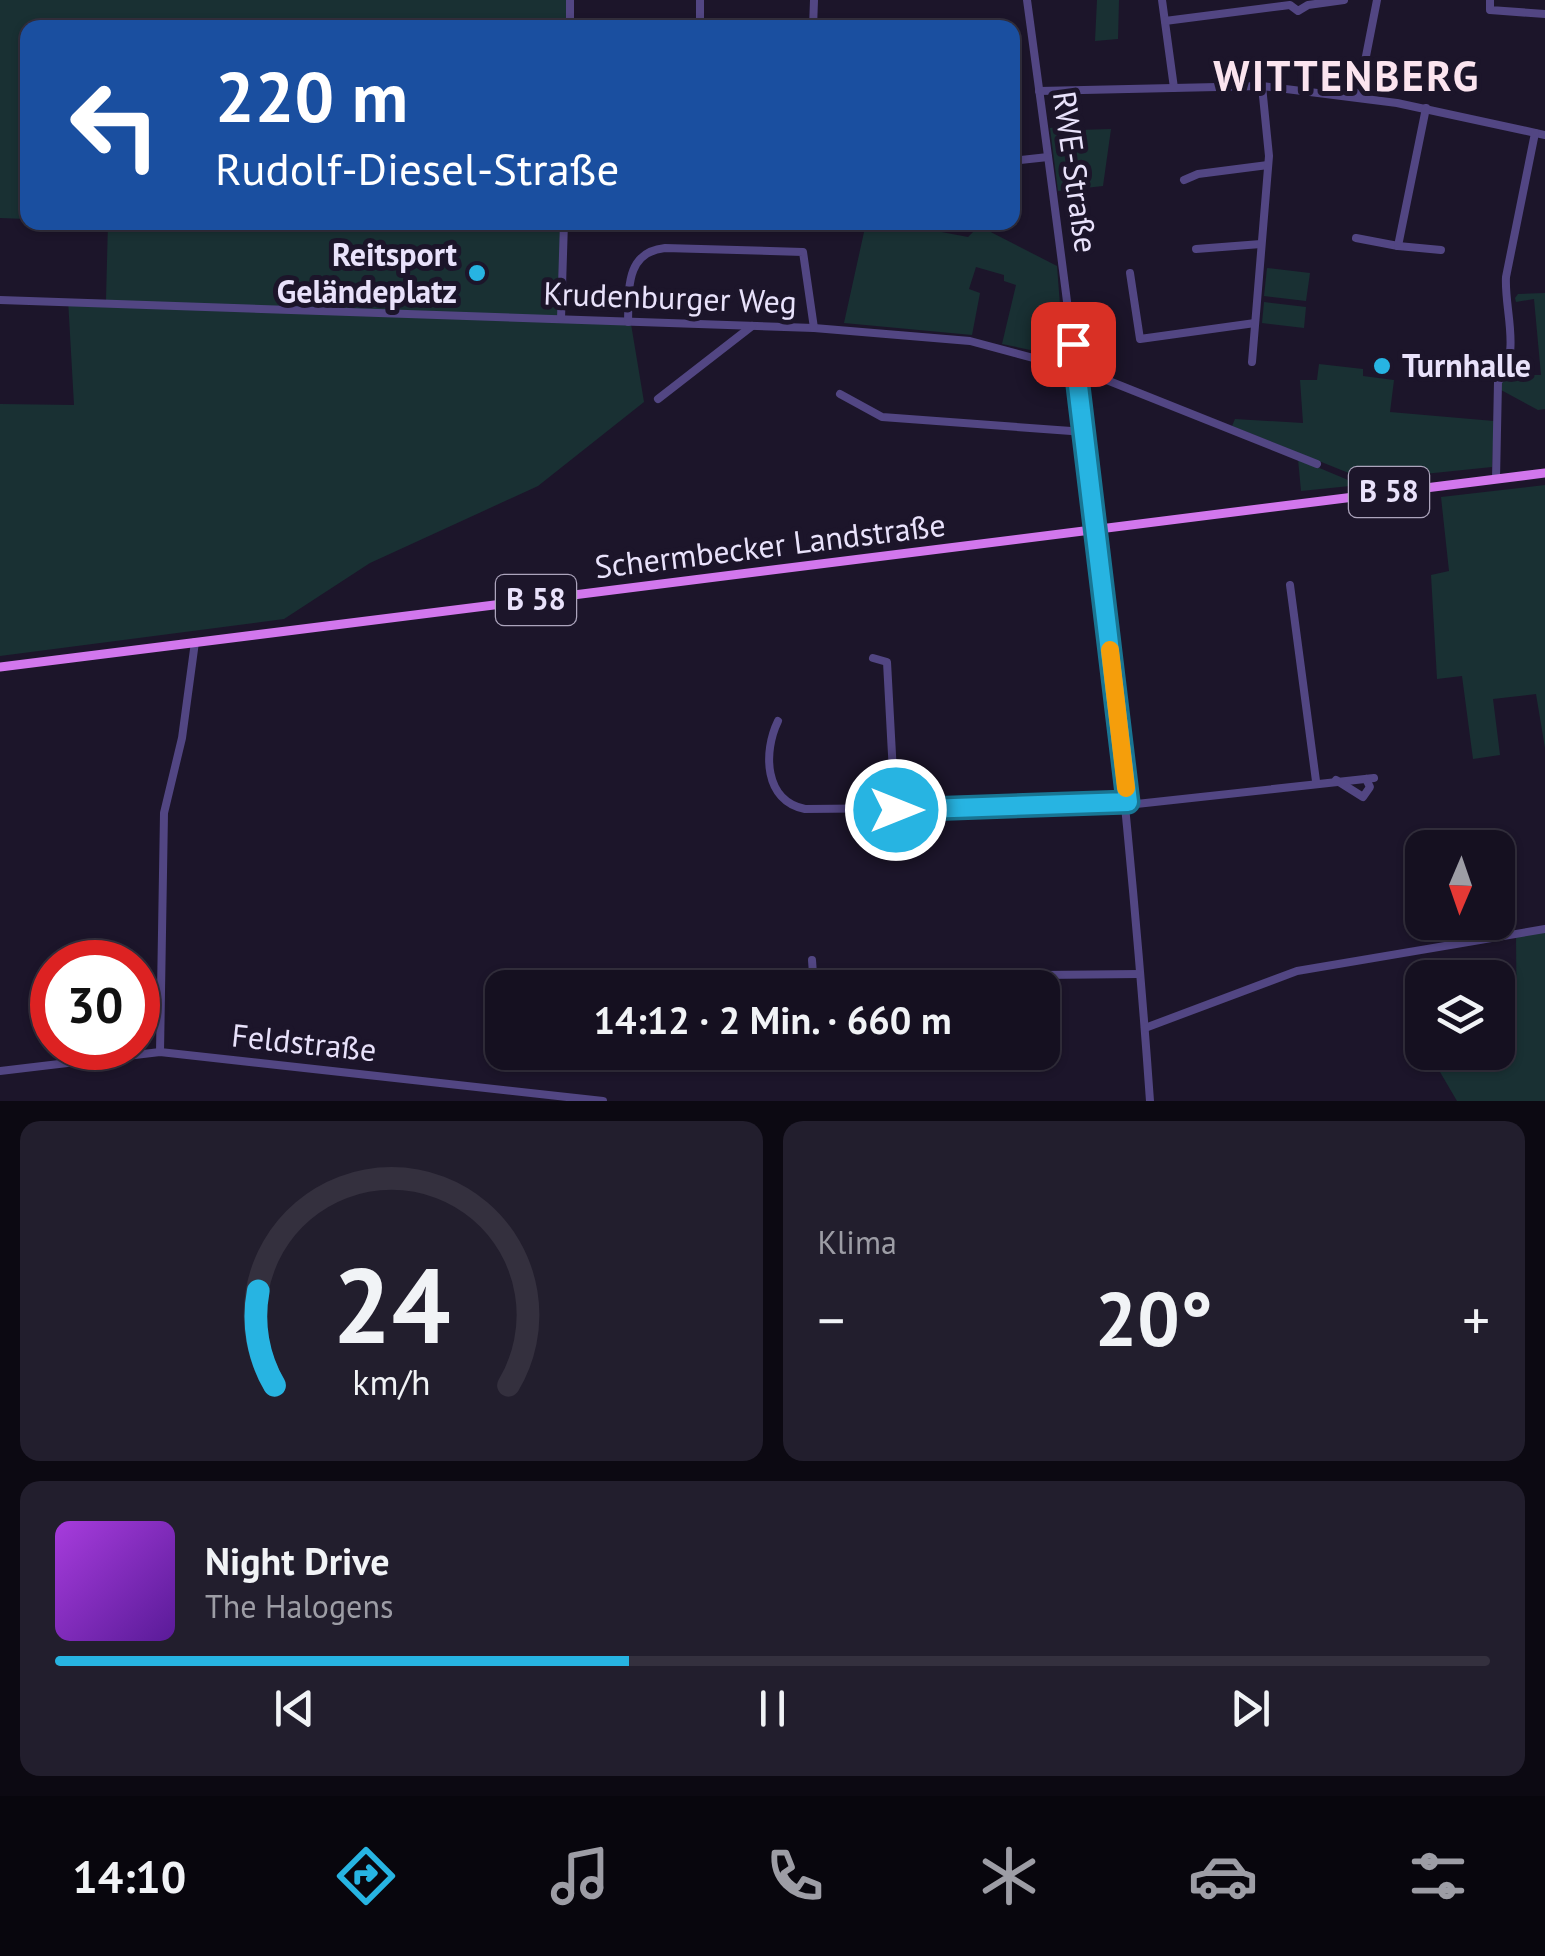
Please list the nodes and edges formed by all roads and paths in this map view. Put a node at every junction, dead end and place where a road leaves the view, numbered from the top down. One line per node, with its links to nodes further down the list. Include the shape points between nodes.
1 (1027, 0): 11 (street, RWE-Straße)
2 (1162, 0): 8 (street)
3 (1344, 0): 6 (street, via 1298,11)
4 (1377, 0): 12 (street)
5 (1490, 0): 7 (street, via 1490,10)
6 (1259, 5): 8 (street)
7 (1545, 14)
8 (1165, 21): 10 (street)
9 (1262, 86): 10 (street); 12 (street); 17 (street)
10 (1174, 88): 11 (street)
11 (1039, 91): 15 (street, RWE-Straße)
12 (1358, 96): 13 (street)
13 (1426, 108): 14 (street); 22 (street)
14 (1540, 134): 39 (street, via 1506,277 1508,369 1498,382)
15 (1048, 157): 16 (street); 33 (street, RWE-Straße)
16 (1020, 160)
17 (1268, 164): 18 (street); 21 (street)
18 (1184, 180)
19 (564, 230): 27 (street)
20 (1356, 238): 22 (street)
21 (1262, 244): 23 (street); 29 (street)
22 (1398, 246): 24 (street)
23 (1196, 249)
24 (1442, 250)
25 (1130, 274): 29 (street, via 1140,339)
26 (0, 300): 27 (street, Krudenburger Weg)
27 (561, 318): 28 (street, Krudenburger Weg)
28 (628, 322): 30 (street, Krudenburger Weg); 31 (street, via 633,268 646,252 803,252)
29 (1255, 323): 32 (street)
30 (752, 326): 31 (street, Krudenburger Weg); 35 (street)
31 (814, 328): 33 (street, Krudenburger Weg, via 970,341)
32 (1252, 362)
33 (1076, 369): 36 (street, RWE-Straße); 37 (street, Krudenburger Weg)
34 (840, 394): 36 (street, via 882,418)
35 (658, 399)
36 (1085, 432): 40 (street, RWE-Straße)
37 (1317, 464)
38 (1545, 473): 39 (main road, Schermbecker Landstraße / B 58)
39 (1496, 479): 40 (main road, Schermbecker Landstraße / B 58)
40 (1095, 529): 42 (main road, Schermbecker Landstraße / B 58); 48 (street, RWE-Straße)
41 (1295, 600): 47 (street)
42 (195, 642): 44 (main road, Schermbecker Landstraße / B 58); 56 (street, via 163,822)
43 (873, 658): 49 (street, via 887,662)
44 (0, 667)
45 (778, 721): 49 (street, via 768,741 772,782 788,804)
46 (1336, 780): 46 (street, via 1370,778 1370,787 1363,796); 47 (street)
47 (1316, 781): 48 (street)
48 (1128, 802): 49 (street); 53 (street, RWE-Straße)
49 (896, 810)
50 (1545, 929): 55 (street, via 1297,970)
51 (812, 960): 52 (street)
52 (813, 970)
53 (1140, 974): 54 (street); 55 (street, RWE-Straße)
54 (1060, 976)
55 (1144, 1028): 60 (street, RWE-Straße)
56 (160, 1052): 59 (street, Feldstraße)
57 (30, 1067): 58 (street, Feldstraße)
58 (0, 1070)
59 (603, 1101)
60 (1150, 1101)

